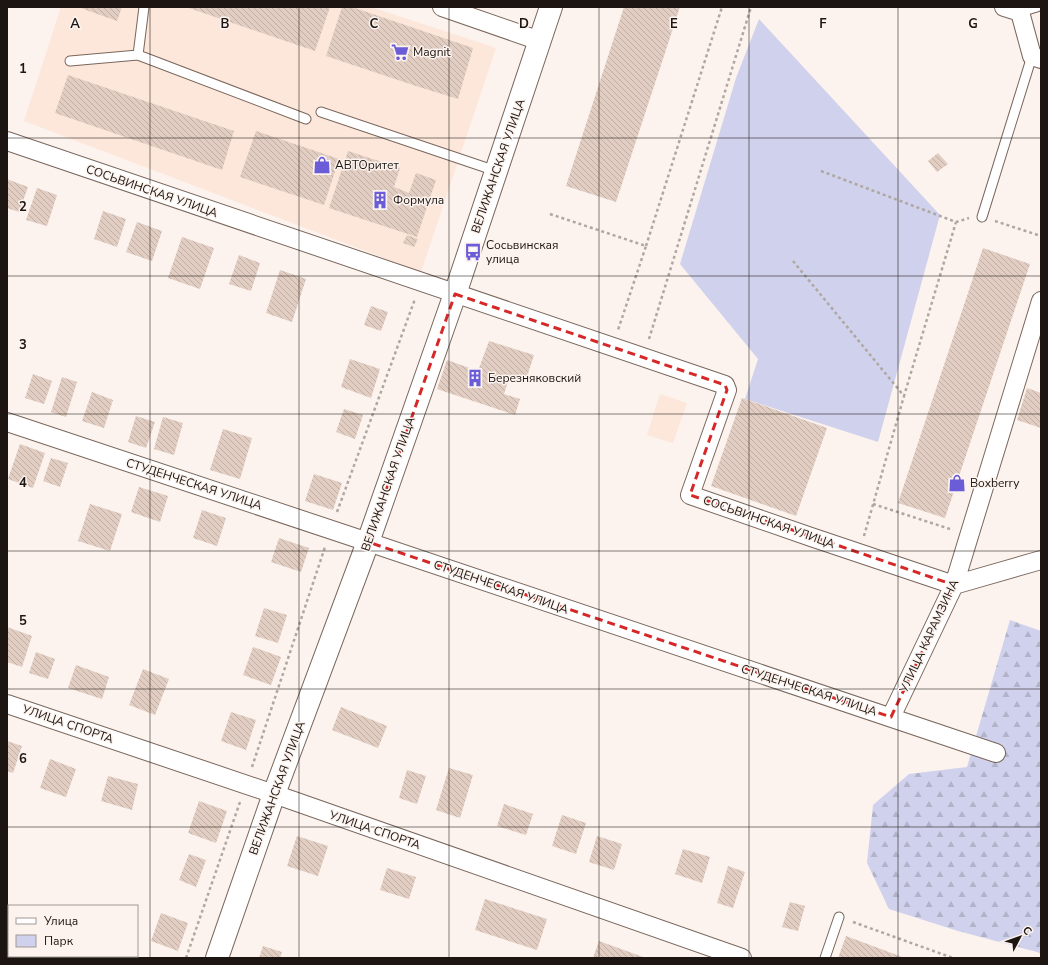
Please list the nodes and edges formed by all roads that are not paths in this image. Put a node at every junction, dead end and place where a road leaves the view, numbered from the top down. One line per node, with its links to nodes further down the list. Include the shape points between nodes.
1 (144, 7): 6 (lane)
2 (442, 7): 5 (street)
3 (551, 7): 5 (street, ВЕЛИЖАНСКАЯ УЛИЦА)
4 (1020, 9): 7 (street)
5 (540, 41): 12 (street, ВЕЛИЖАНСКАЯ УЛИЦА)
6 (138, 56): 8 (lane); 10 (lane)
7 (1036, 58): 13 (lane)
8 (70, 61)
9 (321, 112): 12 (lane)
10 (306, 119)
11 (7, 141): 14 (street, СОСЬВИНСКАЯ УЛИЦА)
12 (496, 171): 14 (street, ВЕЛИЖАНСКАЯ УЛИЦА)
13 (982, 217)
14 (455, 294): 17 (street, ВЕЛИЖАНСКАЯ УЛИЦА); 19 (street, СОСЬВИНСКАЯ УЛИЦА, via 725,385 727,390 690,495)
15 (1041, 301): 19 (street, УЛИЦА КАРАМЗИНА)
16 (7, 422): 17 (street, СТУДЕНЧЕСКАЯ УЛИЦА)
17 (368, 542): 21 (street, СТУДЕНЧЕСКАЯ УЛИЦА); 23 (street, ВЕЛИЖАНСКАЯ УЛИЦА)
18 (1041, 560): 19 (street)
19 (954, 585): 21 (street, УЛИЦА КАРАМЗИНА)
20 (7, 704): 23 (street, УЛИЦА СПОРТА)
21 (891, 717): 22 (street, СТУДЕНЧЕСКАЯ УЛИЦА)
22 (996, 753)
23 (274, 794): 25 (street, ВЕЛИЖАНСКАЯ УЛИЦА); 26 (street, УЛИЦА СПОРТА)
24 (839, 917): 27 (lane)
25 (217, 958)
26 (742, 958)
27 (825, 958)

